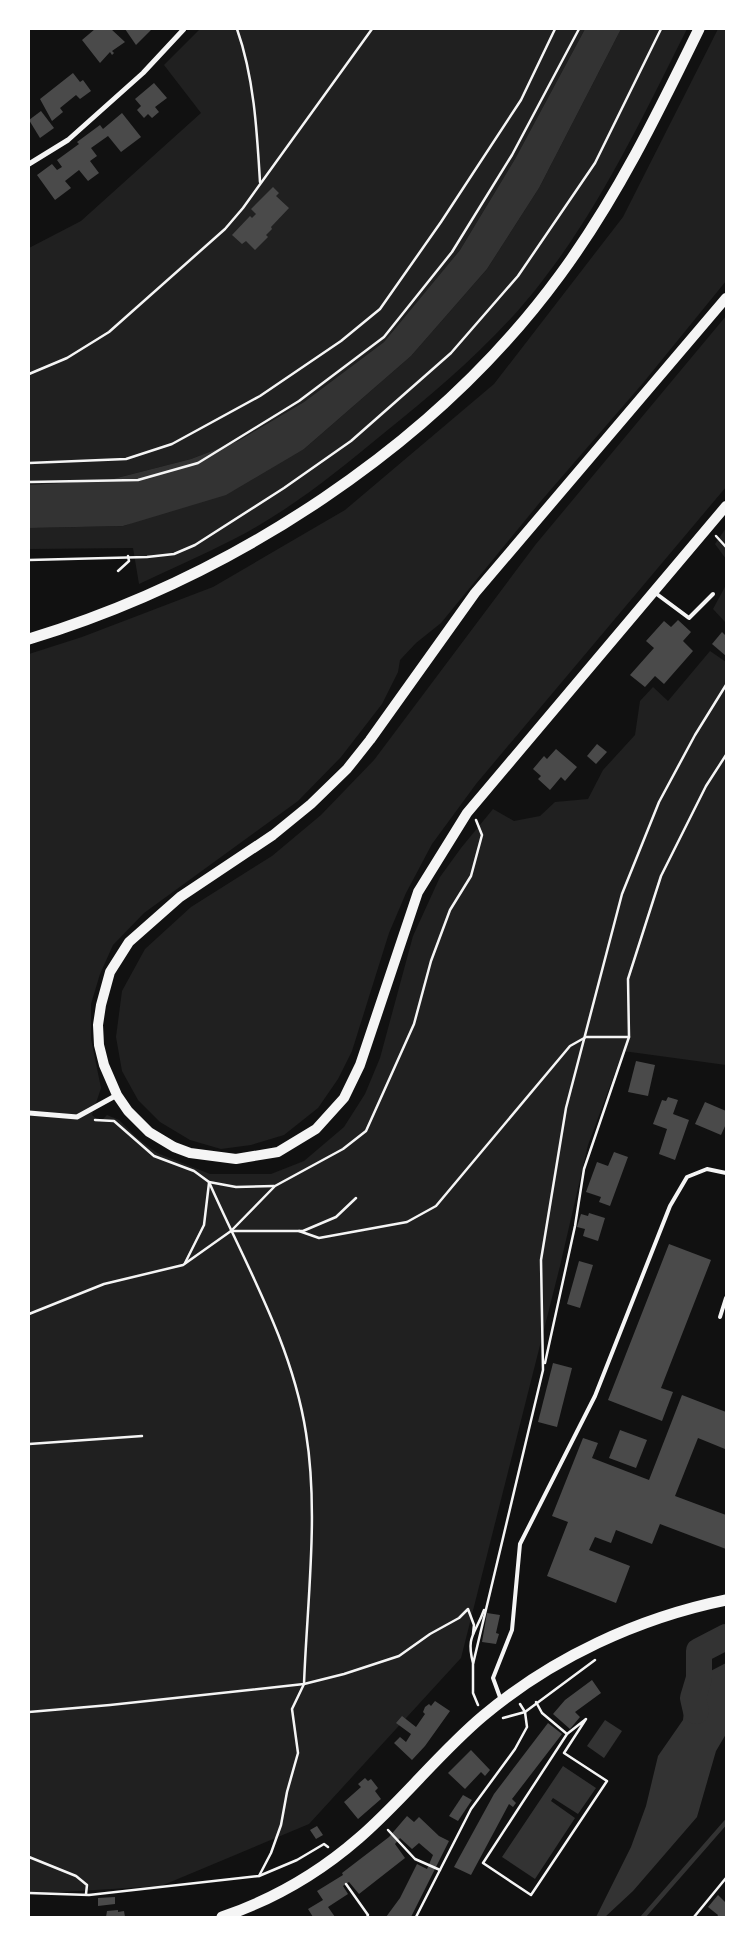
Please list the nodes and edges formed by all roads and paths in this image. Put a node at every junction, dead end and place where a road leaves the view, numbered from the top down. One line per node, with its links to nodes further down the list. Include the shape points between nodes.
1 (184, 29): 8 (street, via 143,73 74,134)
2 (237, 29): 9 (path, via 244,48 257,132)
3 (372, 29): 9 (path)
4 (555, 29): 12 (path, via 521,100 380,309 341,341 260,396 172,444 126,460)
5 (579, 29): 13 (path, via 512,155 452,252 384,337 299,401 198,463 138,480)
6 (662, 29): 15 (path, via 595,163 518,276 451,354 351,441 195,545 174,554)
7 (699, 29): 20 (main road, via 634,157 561,274 498,350 430,414 331,492 232,554 152,594)
8 (29, 164)
9 (260, 184): 11 (path, via 225,229 109,332 67,358)
10 (726, 298): 26 (main road, via 474,594 347,769 273,835 180,897 129,942 110,972 98,1025 104,1065)
11 (29, 374)
12 (29, 463)
13 (29, 482)
14 (726, 506): 18 (main road)
15 (128, 556): 16 (path); 17 (path, via 129,560)
16 (29, 560)
17 (118, 571)
18 (654, 592): 19 (lane, via 688,618); 26 (main road, via 467,813 446,846 418,892 360,1065 344,1098 316,1129 278,1152 236,1160 205,1157 174,1147 154,1136 128,1111)
19 (713, 594)
20 (29, 639)
21 (726, 685): 24 (path, via 659,802 622,894)
22 (726, 755): 25 (path, via 706,786 661,876 628,979)
23 (476, 819): 31 (path, via 482,835 471,876 450,910 431,961 414,1024 366,1132 343,1149)
24 (586, 1037): 25 (path); 34 (path, via 570,1046 436,1206 407,1222 319,1238); 39 (path, via 566,1108 541,1260)
25 (629, 1037): 39 (path, via 584,1169 575,1226)
26 (117, 1095): 28 (street)
27 (29, 1114): 28 (street)
28 (77, 1117): 30 (path, via 84,1121 114,1121 154,1156 194,1171)
29 (726, 1173): 48 (lane, via 707,1169 688,1177 670,1206 595,1396 520,1544 512,1630 493,1678)
30 (210, 1182): 31 (path, via 236,1187); 33 (path); 35 (path, via 204,1225)
31 (275, 1186): 33 (path)
32 (356, 1198): 34 (path, via 336,1217)
33 (231, 1231): 34 (path); 35 (path); 47 (path, via 258,1282 274,1323 291,1370 306,1432 312,1491)
34 (299, 1231)
35 (183, 1265): 37 (path, via 104,1284)
36 (726, 1298): 38 (lane)
37 (29, 1314)
38 (720, 1318)
39 (543, 1370): 42 (path)
40 (142, 1436): 41 (path)
41 (29, 1444)
42 (488, 1597): 44 (path); 46 (path)
43 (726, 1600): 48 (main road, via 673,1612 614,1635 559,1664)
44 (473, 1634): 46 (path, via 468,1646); 47 (path, via 474,1625 468,1609 399,1656)
45 (597, 1659): 49 (path)
46 (474, 1664): 51 (path, via 473,1693)
47 (304, 1684): 50 (path); 57 (path, via 292,1709 298,1753 281,1825 272,1853)
48 (502, 1702): 51 (main road)
49 (536, 1702): 52 (path, via 542,1713); 56 (path, via 525,1712 527,1727 522,1737 471,1809)
50 (29, 1712)
51 (483, 1716): 53 (main road)
52 (567, 1734): 52 (path, via 483,1863 531,1895 607,1781 564,1753 586,1719)
53 (378, 1820): 54 (main road); 56 (path, via 414,1858)
54 (339, 1855): 57 (path, via 324,1844 297,1860); 62 (main road, via 277,1893)
55 (29, 1857): 61 (path, via 76,1876 87,1885)
56 (440, 1870): 64 (path)
57 (258, 1876): 61 (path)
58 (726, 1878): 65 (path)
59 (346, 1884): 63 (path)
60 (29, 1892): 61 (path)
61 (86, 1894)
62 (225, 1917)
63 (367, 1917)
64 (416, 1917)
65 (694, 1917)

